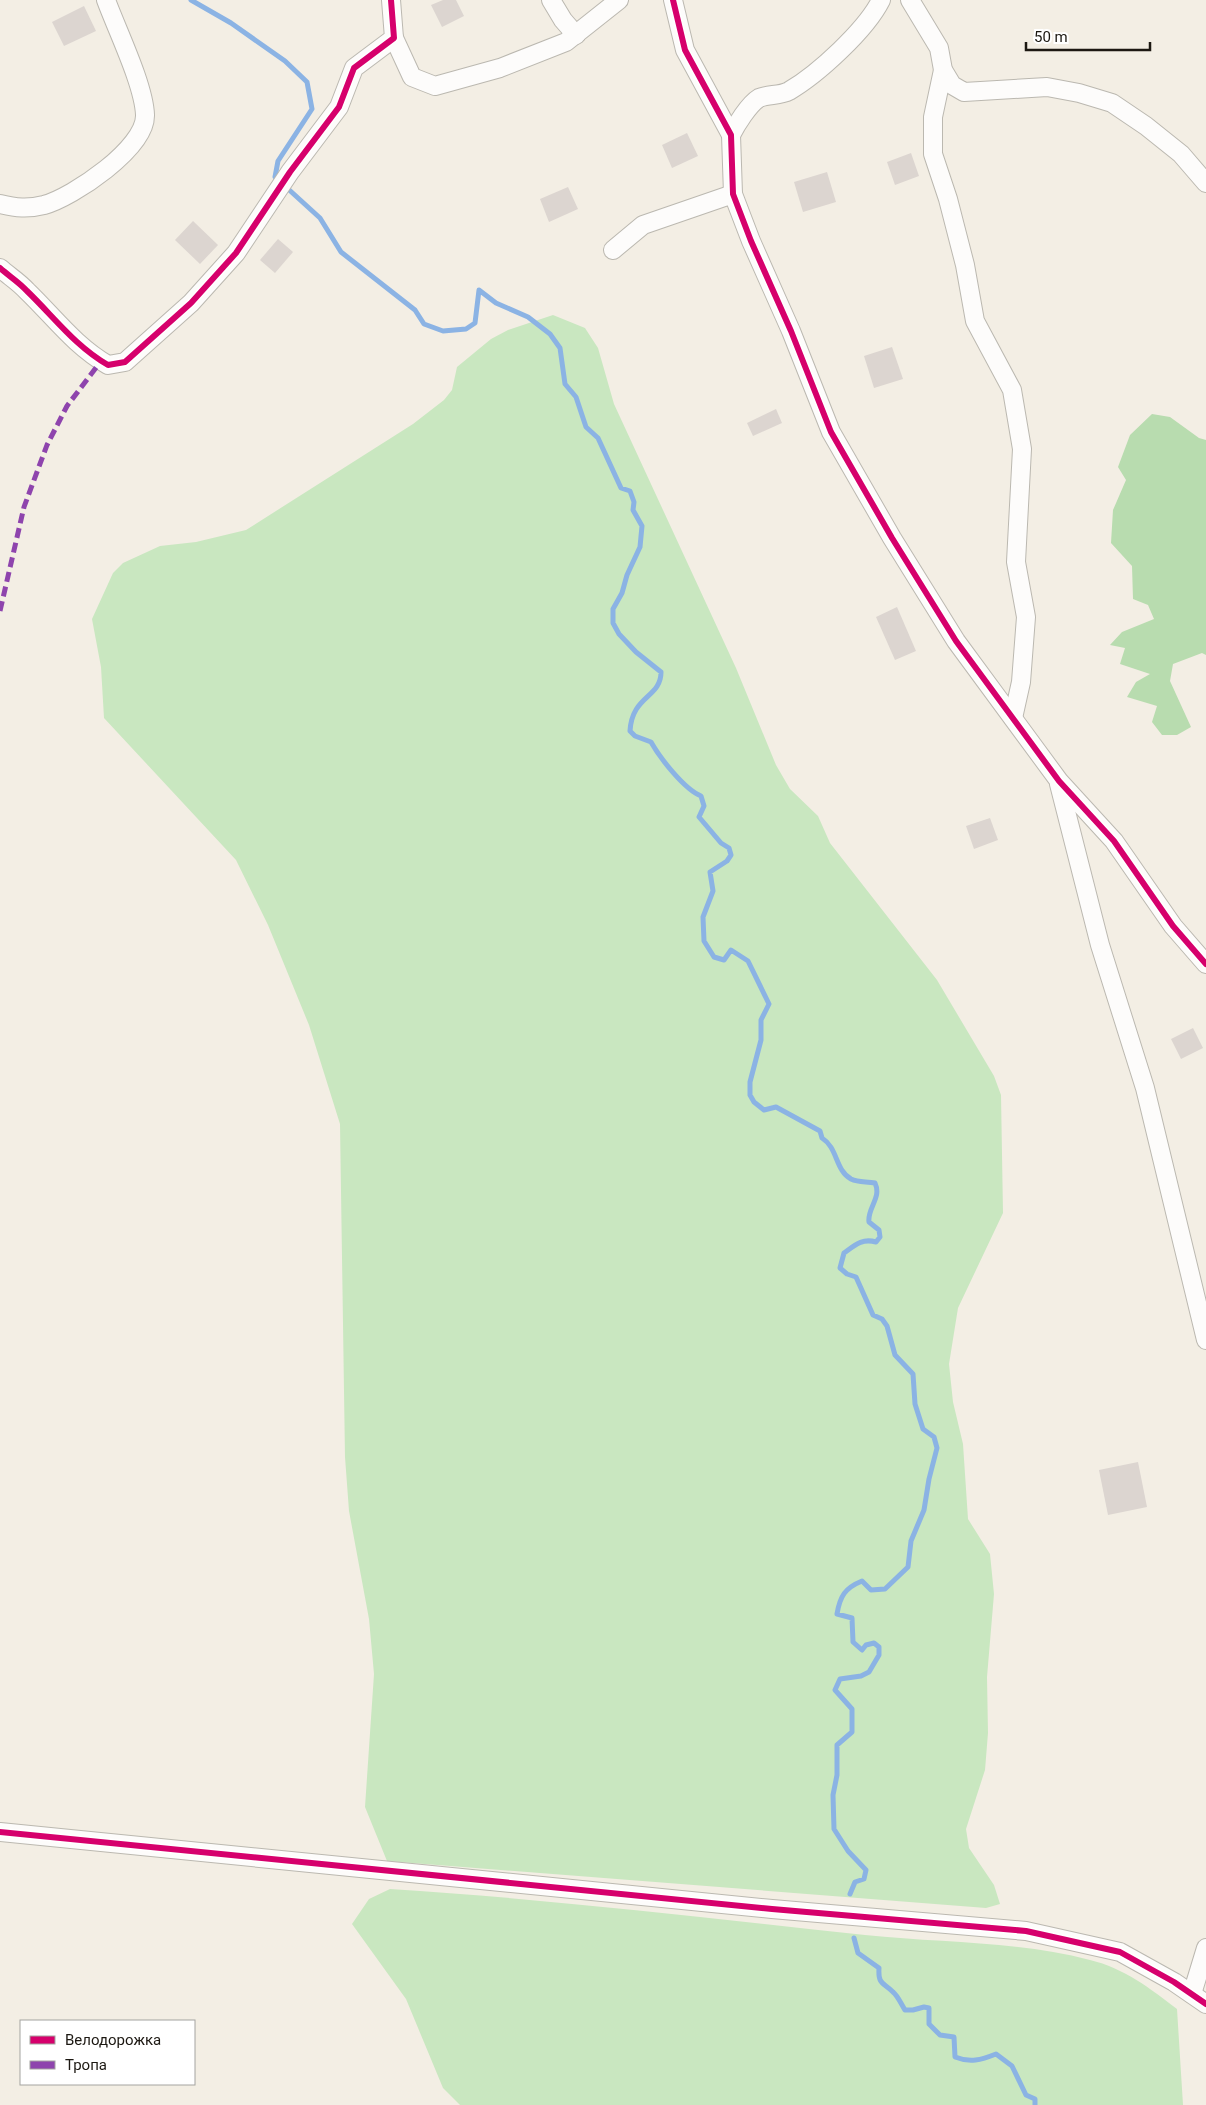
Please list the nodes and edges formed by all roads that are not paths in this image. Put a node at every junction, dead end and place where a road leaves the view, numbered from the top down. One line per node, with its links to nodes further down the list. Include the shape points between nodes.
1 (106, 0): 14 (street, via 142,99 145,116 135,143 80,188 46,204 20,209)
2 (390, 0): 9 (street)
3 (551, 0): 8 (street)
4 (619, 0): 8 (street)
5 (673, 0): 11 (street, via 685,50)
6 (882, 0): 11 (street, via 873,15 832,57 788,92 758,98)
7 (910, 0): 10 (street, via 939,48)
8 (576, 35): 9 (street, via 500,68 435,86 412,77)
9 (394, 38): 16 (street, via 354,68 339,107 290,172 236,253 191,304 125,362 108,365 93,356 71,339 26,290)
10 (943, 70): 12 (street, via 952,85 964,92 1047,87 1112,103 1181,154); 17 (street, via 933,117 932,154 948,199 976,321 1012,390 1022,449 1016,562 1026,617 1022,682)
11 (730, 135): 13 (street)
12 (1206, 183)
13 (734, 194): 15 (street, via 644,225); 17 (street, via 766,281 791,331 831,432 956,641)
14 (0, 204)
15 (613, 250)
16 (0, 268)
17 (1013, 718): 18 (street)
18 (1059, 782): 19 (street, via 1114,841 1173,926); 20 (street, via 1100,945 1144,1088)
19 (1206, 964)
20 (1206, 1340)
21 (0, 1832): 23 (street, via 1026,1931 1120,1952)
22 (1206, 1948): 23 (street)
23 (1199, 1999)

